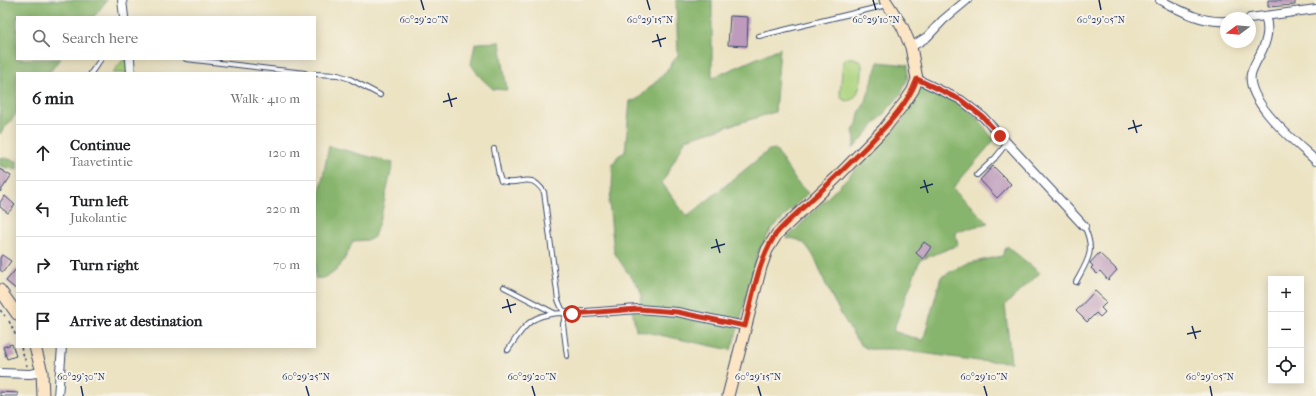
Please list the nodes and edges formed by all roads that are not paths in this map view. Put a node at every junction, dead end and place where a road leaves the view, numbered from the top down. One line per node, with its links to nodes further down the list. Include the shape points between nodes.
1 (122, 0): 6 (street)
2 (967, 0): 11 (street, via 927,37)
3 (1160, 0): 9 (street, via 1193,16)
4 (887, 2): 10 (lane); 11 (street)
5 (1316, 10): 7 (street)
6 (124, 16)
7 (1265, 16): 8 (street); 23 (street, via 1268,23 1267,34 1251,74 1252,85 1259,102 1272,119)
8 (1256, 17)
9 (1220, 21)
10 (759, 36)
11 (911, 47): 19 (street)
12 (100, 60): 15 (lane)
13 (130, 60): 16 (street)
14 (194, 60): 17 (lane)
15 (92, 72)
16 (131, 72)
17 (296, 72)
18 (316, 74): 20 (lane, via 350,78)
19 (917, 79): 21 (street, via 961,100 983,117); 32 (street, via 913,90 884,129 777,234 761,266)
20 (380, 95)
21 (1006, 143): 24 (lane); 25 (street)
22 (494, 149): 31 (lane, via 501,181 508,183 534,180 544,192 558,300)
23 (1316, 161)
24 (977, 175)
25 (1084, 226): 26 (lane, via 1090,237 1091,251)
26 (1076, 282)
27 (504, 287): 30 (lane)
28 (0, 290): 29 (street)
29 (16, 313)
30 (554, 313): 31 (lane); 35 (lane, via 533,319)
31 (566, 313): 32 (street, via 638,309 677,312); 36 (lane, via 563,324)
32 (745, 326): 41 (street)
33 (35, 348): 37 (street)
34 (62, 348): 40 (street)
35 (508, 350)
36 (568, 356)
37 (42, 372): 38 (street); 39 (street)
38 (0, 373)
39 (43, 396)
40 (58, 396)
41 (728, 396)

